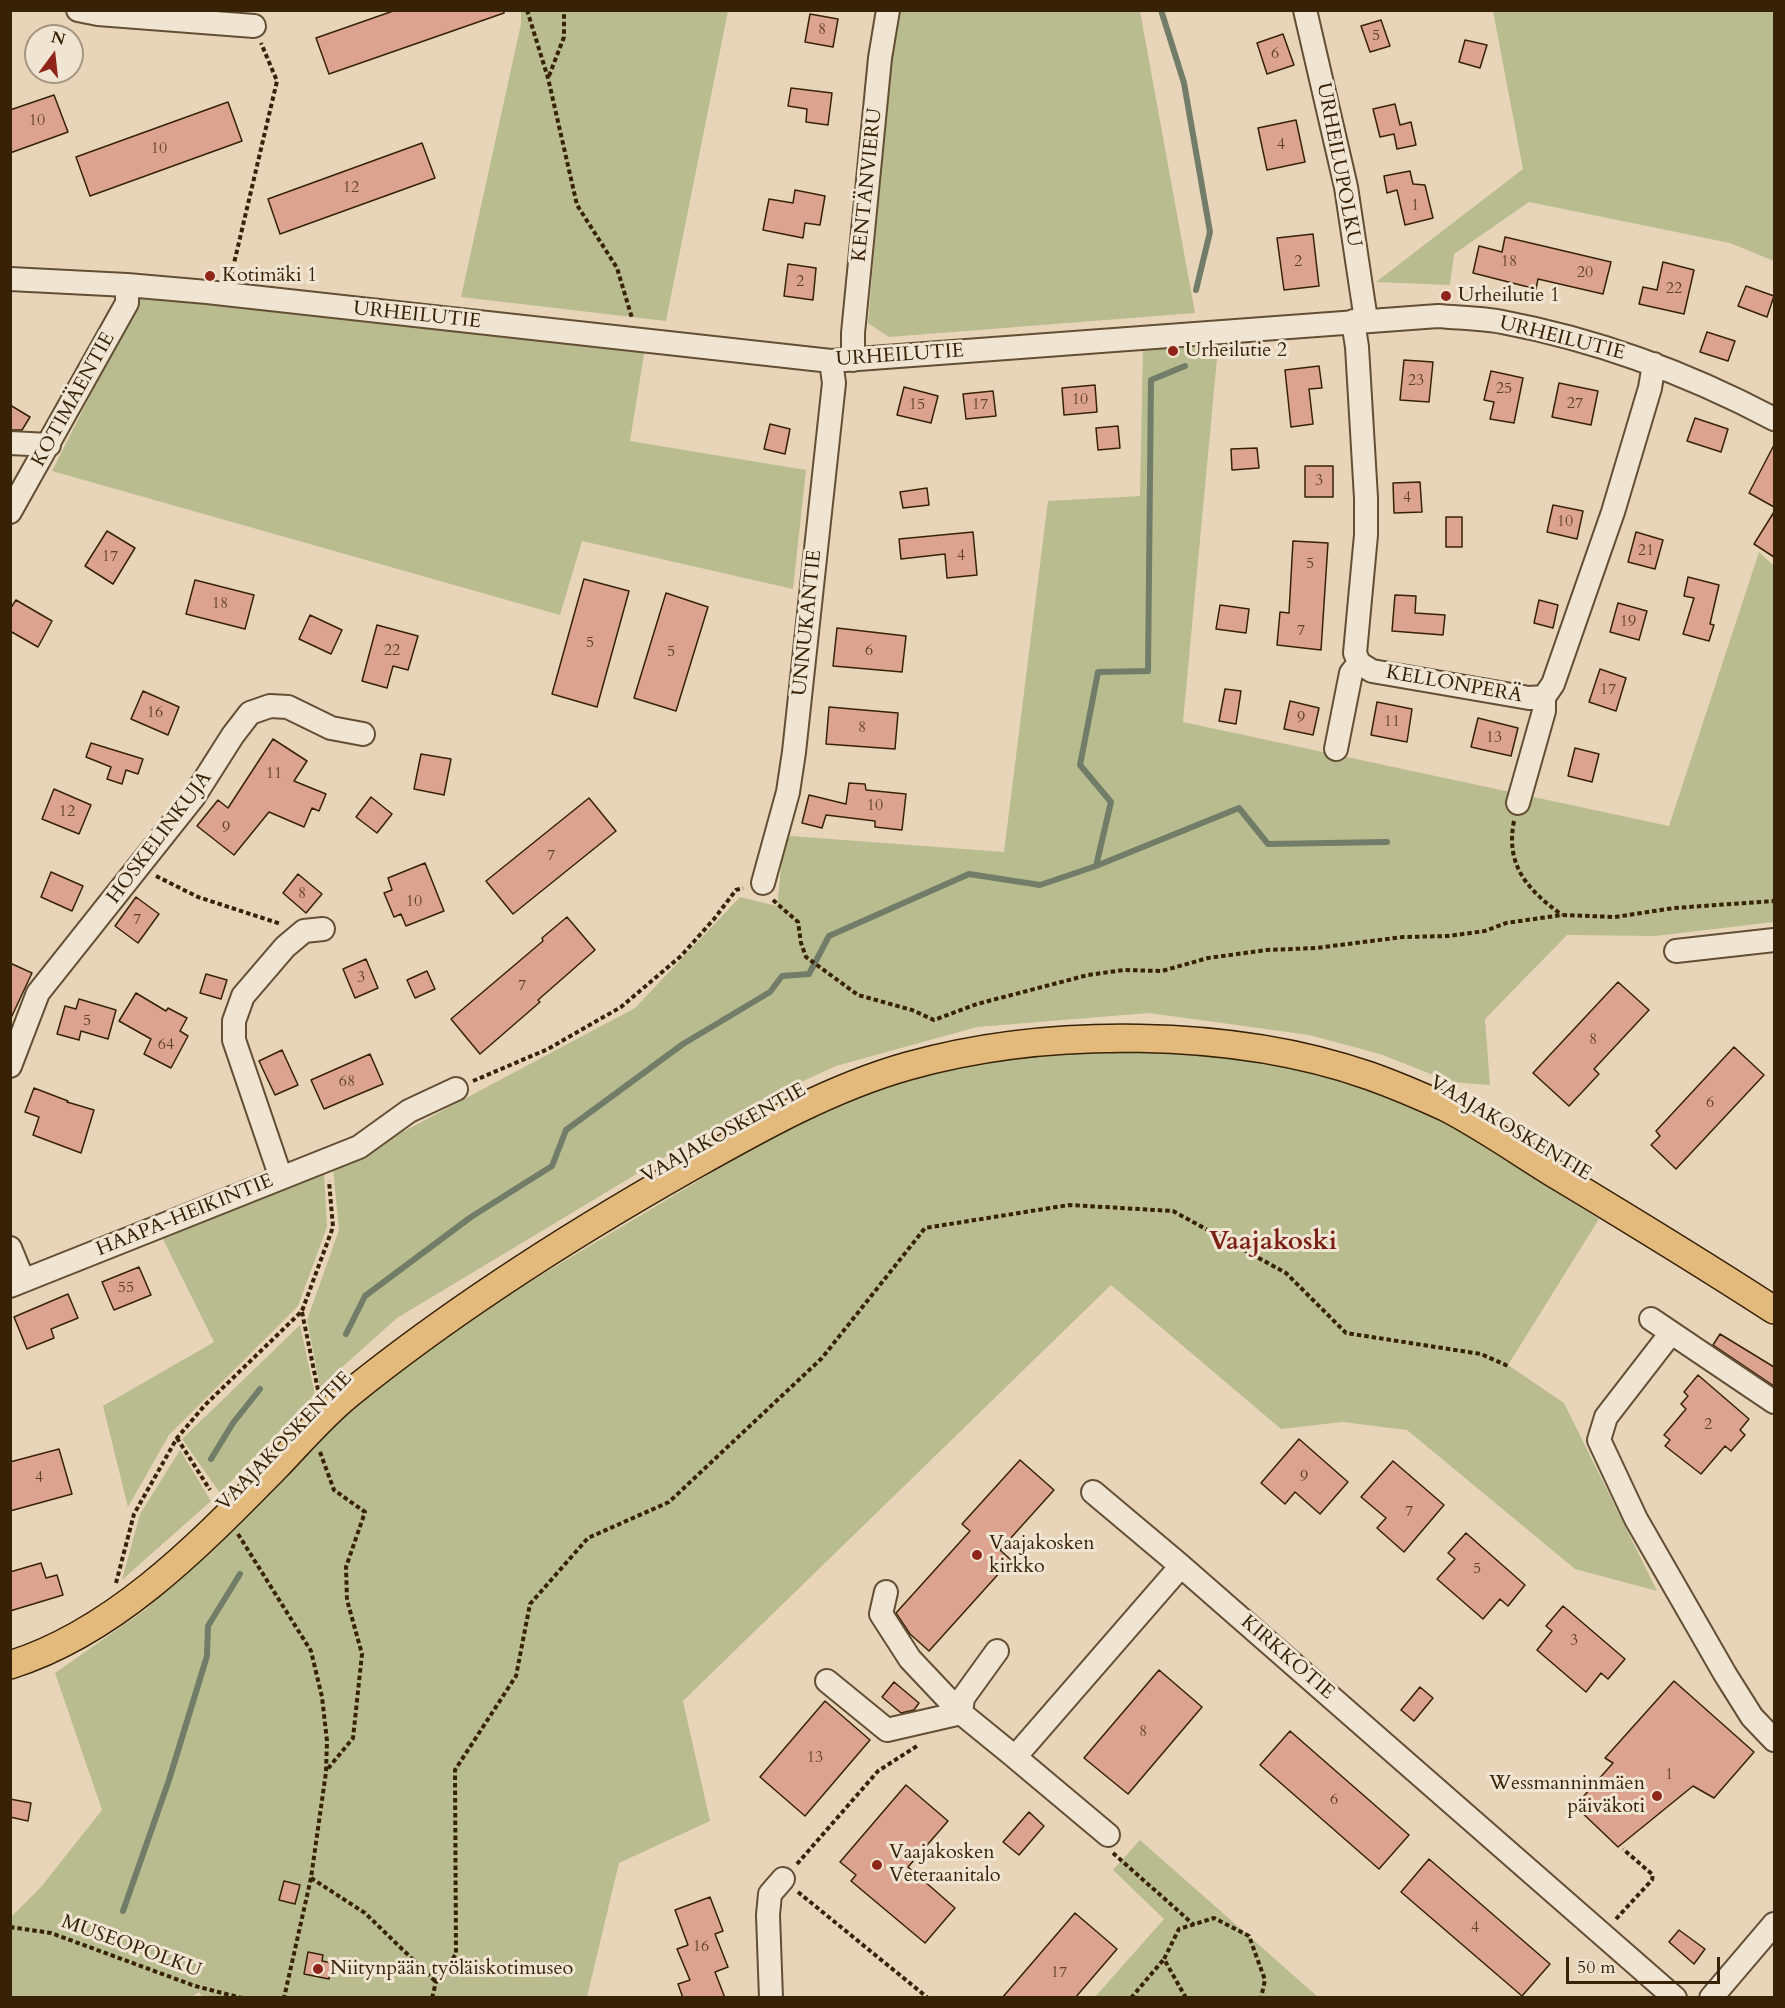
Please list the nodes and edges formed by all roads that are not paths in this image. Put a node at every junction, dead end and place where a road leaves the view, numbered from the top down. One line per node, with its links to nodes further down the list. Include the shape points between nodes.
1 (78, 10): 4 (street)
2 (888, 10): 8 (street, KENTÄNVIERU, via 880,58 876,206 853,333)
3 (1305, 10): 7 (street, URHEILUPOLKU, via 1346,187)
4 (254, 26)
5 (10, 279): 6 (street, URHEILUTIE)
6 (127, 285): 8 (street, URHEILUTIE); 12 (street, KOTIMÄENTIE, via 127,303)
7 (1360, 321): 8 (street, URHEILUTIE); 9 (street, URHEILUTIE, via 1438,316 1500,322 1569,337); 14 (street, KELLONPERÄ, via 1357,347 1366,535 1355,653)
8 (842, 361): 19 (street, UNNUKANTIE, via 834,383 788,792)
9 (1654, 364): 10 (street, URHEILUTIE, via 1727,394); 15 (street, KELLONPERÄ, via 1613,512 1553,684)
10 (1774, 419)
11 (10, 443): 12 (street)
12 (49, 445): 13 (street, KOTIMÄENTIE)
13 (10, 512)
14 (1359, 663): 15 (street, KELLONPERÄ, via 1372,671 1529,698); 17 (street, via 1351,673)
15 (1544, 697): 18 (street, via 1544,711)
16 (363, 734): 23 (street, HOSKELINKUJA, via 331,729 288,707 270,706 250,713 194,798 38,993)
17 (1336, 749)
18 (1518, 802)
19 (763, 883)
20 (314, 930): 25 (street, via 285,947 243,996 234,1021 234,1040)
21 (1774, 940): 22 (street)
22 (1676, 951)
23 (10, 1066)
24 (456, 1089): 25 (street, HAAPA-HEIKINTIE, via 409,1111 359,1147)
25 (281, 1178): 27 (street, HAAPA-HEIKINTIE)
26 (10, 1248): 27 (street)
27 (17, 1283)
28 (1774, 1310): 36 (main road, VAAJAKOSKENTIE, via 1447,1108 1369,1076 1306,1058 1222,1044 1140,1038 1067,1040 983,1049 906,1066 816,1100 630,1202 465,1306 344,1398 213,1528 133,1600 81,1635)
29 (1651, 1319): 30 (street)
30 (1671, 1333): 31 (street); 39 (street, via 1606,1417 1599,1440 1636,1519 1725,1674 1752,1717)
31 (1774, 1402)
32 (1093, 1492): 33 (street, KIRKKOTIE)
33 (1181, 1566): 40 (street); 45 (street, KIRKKOTIE)
34 (886, 1592): 38 (street, via 881,1614 910,1659)
35 (997, 1651): 38 (street, via 963,1698)
36 (10, 1665)
37 (826, 1681): 38 (street, via 887,1730)
38 (961, 1713): 40 (street)
39 (1774, 1740)
40 (1014, 1757): 41 (street)
41 (1112, 1846)
42 (783, 1879): 44 (street, via 770,1894)
43 (1774, 1923): 46 (street)
44 (771, 1998)
45 (1675, 1998)
46 (1711, 1998)

